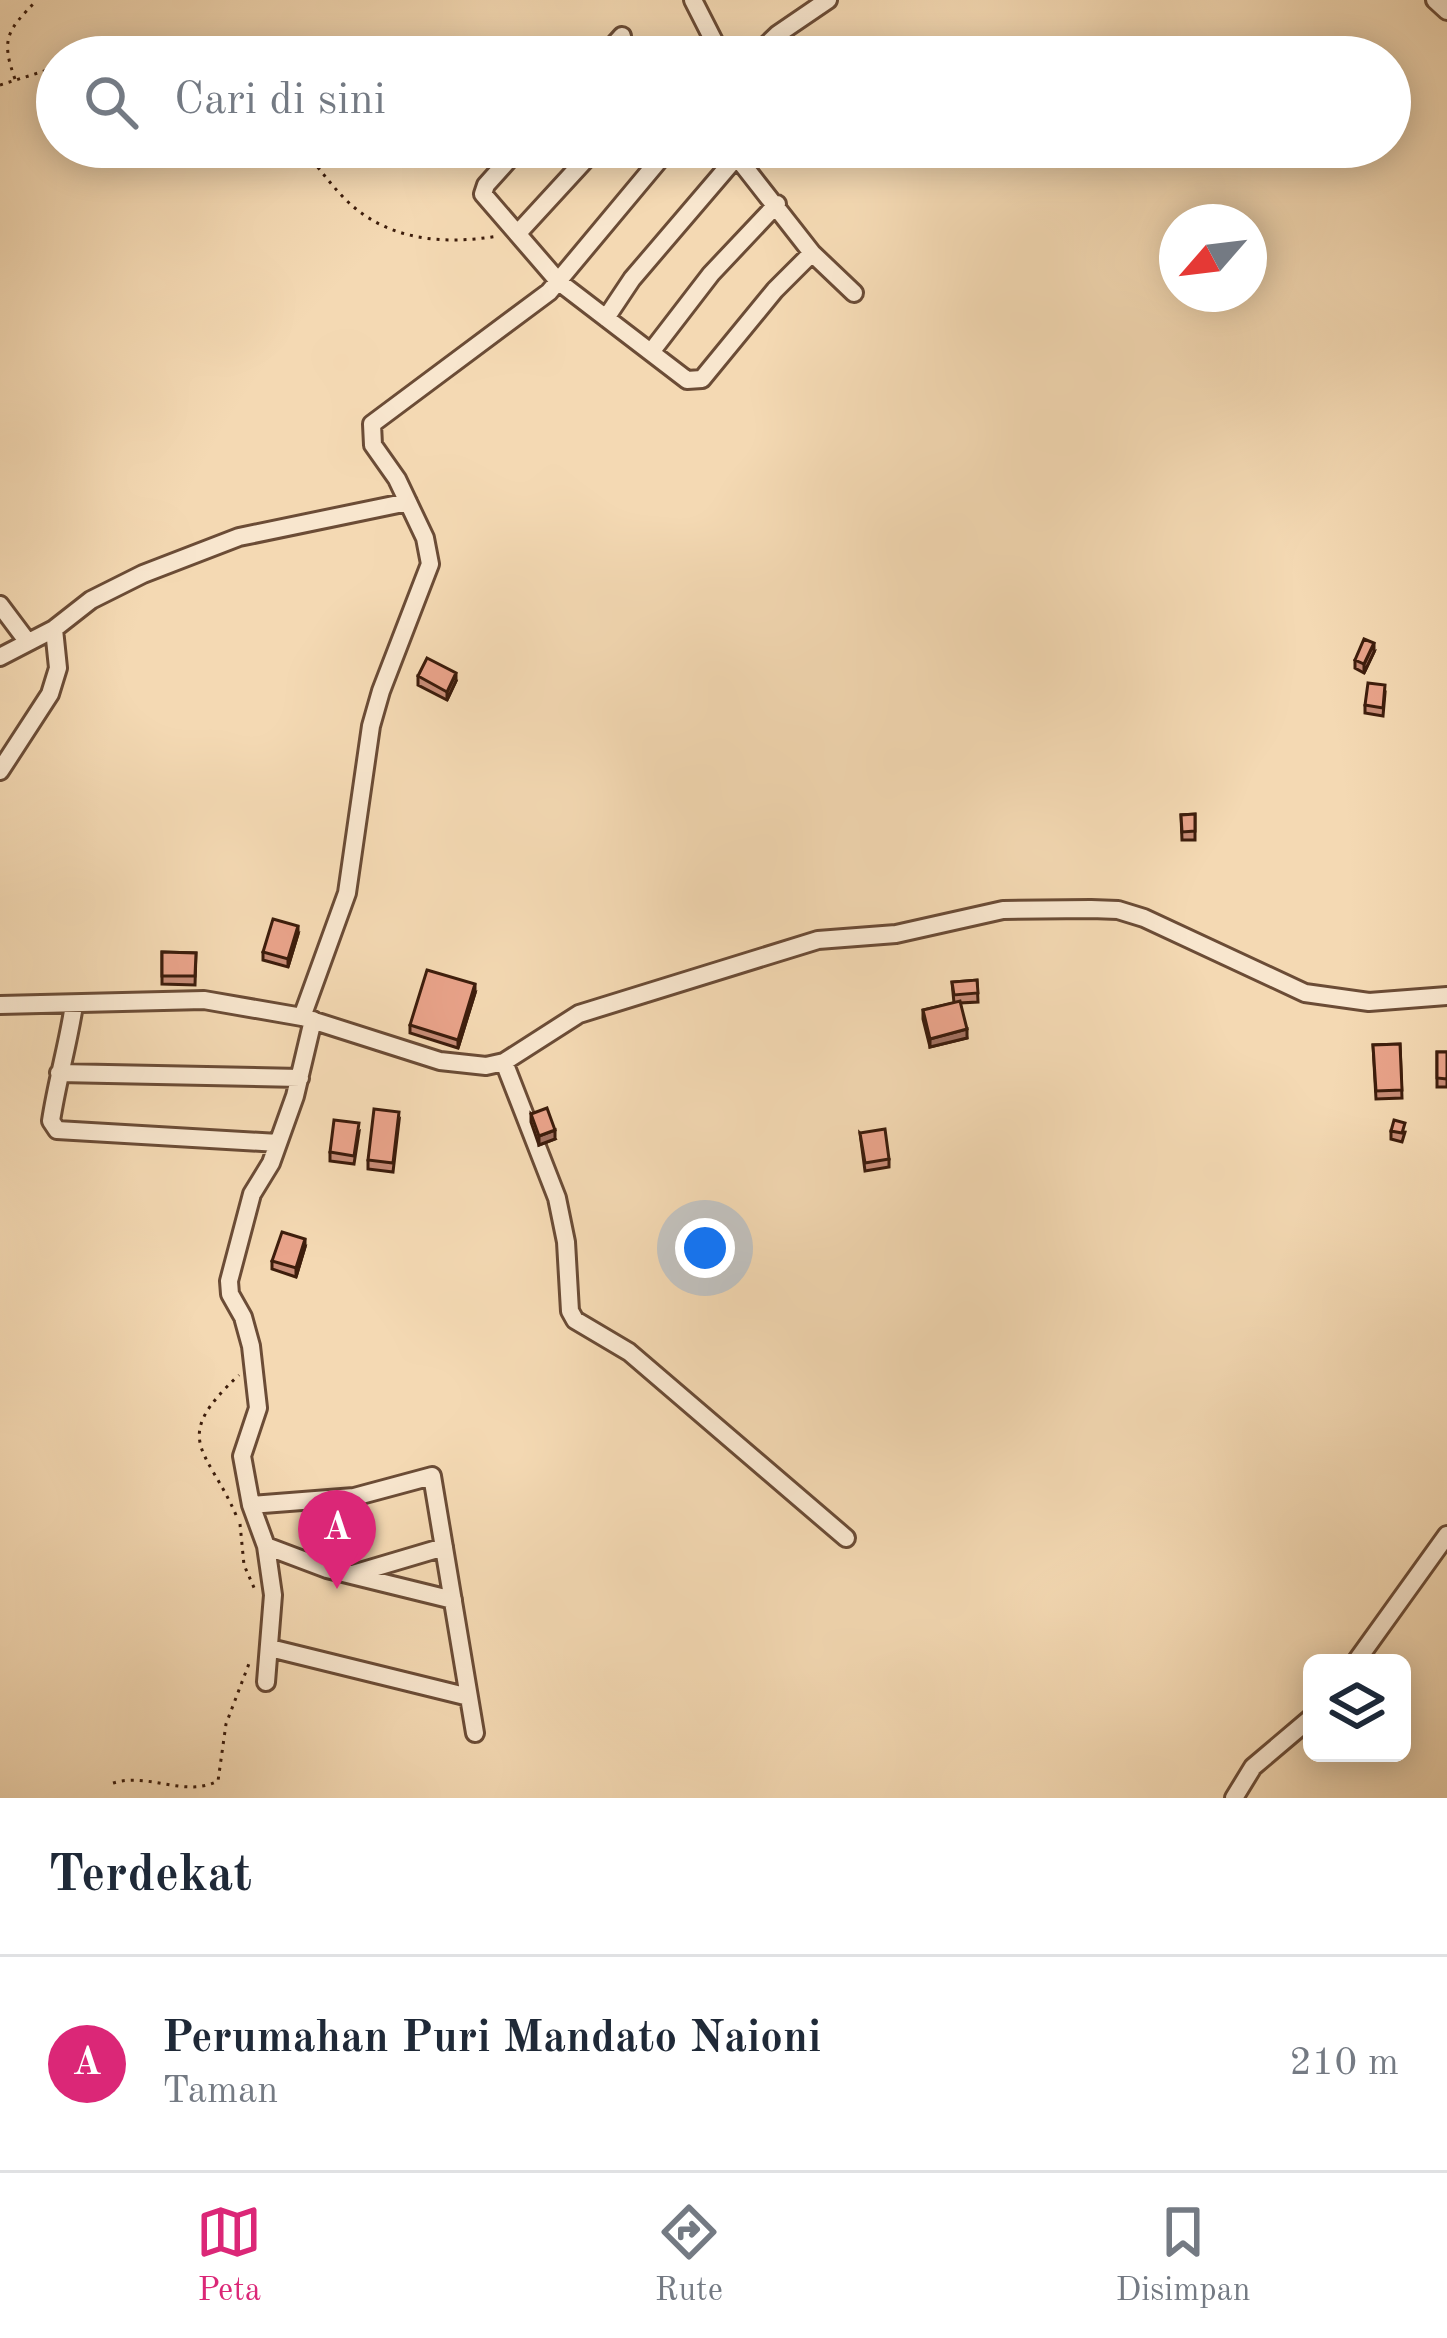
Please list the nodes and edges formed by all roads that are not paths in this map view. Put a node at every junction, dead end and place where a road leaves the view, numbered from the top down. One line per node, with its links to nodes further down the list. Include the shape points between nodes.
1 (693, 0): 5 (street)
2 (828, 0): 6 (street)
3 (1435, 0): 4 (street)
4 (1447, 11)
5 (711, 36)
6 (776, 36)
7 (501, 168): 13 (street, via 483,194)
8 (578, 168): 13 (street)
9 (653, 168): 15 (street)
10 (720, 168): 17 (street)
11 (747, 168): 12 (street)
12 (777, 204): 14 (street); 18 (street, via 710,274)
13 (518, 233): 15 (street)
14 (812, 253): 16 (street); 18 (street, via 702,379 687,380)
15 (559, 281): 17 (street); 19 (street, via 372,424 373,445)
16 (854, 293)
17 (606, 317): 18 (street)
18 (652, 352)
19 (408, 502): 21 (street, via 239,537 142,574); 28 (street, via 430,564 371,726 347,893)
20 (0, 605): 22 (street)
21 (54, 629): 22 (street); 24 (street, via 58,668 50,694)
22 (27, 641): 23 (street)
23 (0, 657)
24 (0, 771)
25 (1447, 996): 29 (street, via 1369,1002 1305,993 1118,910 1003,910 792,947 579,1014)
26 (0, 1005): 27 (street)
27 (74, 1005): 28 (street, via 204,1000); 30 (street)
28 (308, 1018): 29 (street, via 440,1061); 31 (street)
29 (504, 1062): 35 (street, via 557,1198 575,1320 629,1352)
30 (59, 1073): 31 (street); 32 (street, via 51,1121 57,1130)
31 (300, 1078): 32 (street)
32 (278, 1143): 33 (street, via 252,1194 229,1281 254,1377 257,1408 242,1456)
33 (251, 1505): 36 (street); 37 (street, via 354,1496 432,1476)
34 (1447, 1534): 41 (street)
35 (846, 1538)
36 (266, 1546): 38 (street); 40 (street, via 273,1594)
37 (444, 1546): 38 (street); 39 (street)
38 (350, 1575): 39 (street)
39 (453, 1600): 43 (street)
40 (262, 1651): 42 (street); 43 (street)
41 (1361, 1654)
42 (266, 1682)
43 (469, 1697): 45 (street)
44 (1303, 1724): 46 (street, via 1252,1767)
45 (476, 1733)
46 (1234, 1798)

